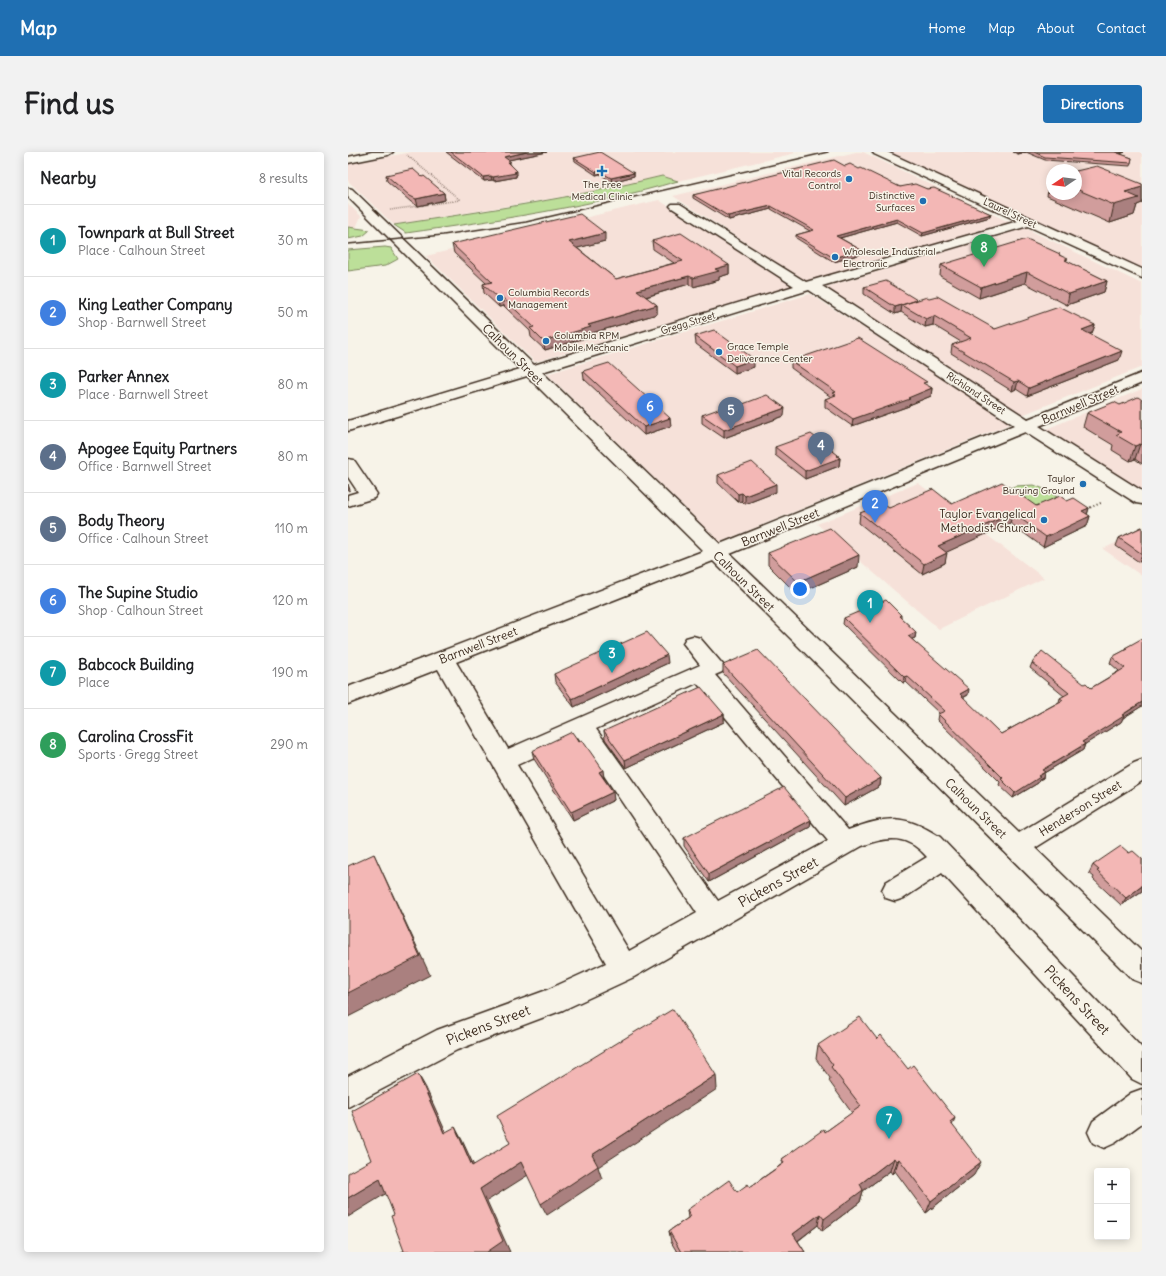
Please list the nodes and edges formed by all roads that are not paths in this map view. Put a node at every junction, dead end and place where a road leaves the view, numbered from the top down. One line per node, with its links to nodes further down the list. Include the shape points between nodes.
1 (388, 152): 3 (street)
2 (878, 152): 6 (street, Laurel Street)
3 (348, 160)
4 (348, 191): 9 (street, Calhoun Street)
5 (676, 206): 8 (street, Richland Street)
6 (1029, 222): 7 (street, Laurel Street); 8 (street, Gregg Street)
7 (1142, 274)
8 (808, 286): 9 (street, Gregg Street); 12 (street, Richland Street)
9 (531, 372): 11 (street, Gregg Street); 16 (street, Calhoun Street)
10 (1142, 378): 12 (street, Barnwell Street)
11 (348, 426)
12 (1027, 426): 14 (street, Richland Street); 16 (street, Barnwell Street)
13 (348, 464): 15 (street, via 368,494)
14 (1142, 499)
15 (348, 501)
16 (716, 553): 18 (street, Barnwell Street); 25 (street, Calhoun Street)
17 (692, 643): 19 (street, via 714,667)
18 (443, 659): 20 (street, Barnwell Street); 22 (street)
19 (701, 673): 21 (street); 24 (street)
20 (348, 696)
21 (582, 726): 22 (street); 28 (street)
22 (503, 761): 29 (street)
23 (1142, 769): 25 (street, Henderson Street)
24 (845, 844): 26 (street, Pickens Street, via 868,833 892,827 919,836 931,844); 28 (street, Pickens Street)
25 (1017, 847): 30 (street, Calhoun Street)
26 (944, 859): 27 (street); 31 (street, Pickens Street)
27 (895, 890)
28 (714, 917): 29 (street, Pickens Street)
29 (624, 968): 32 (street, Pickens Street, via 553,1001 447,1040)
30 (1142, 970)
31 (1142, 1069)
32 (348, 1092)
33 (1142, 1104): 34 (street)
34 (1104, 1132)

